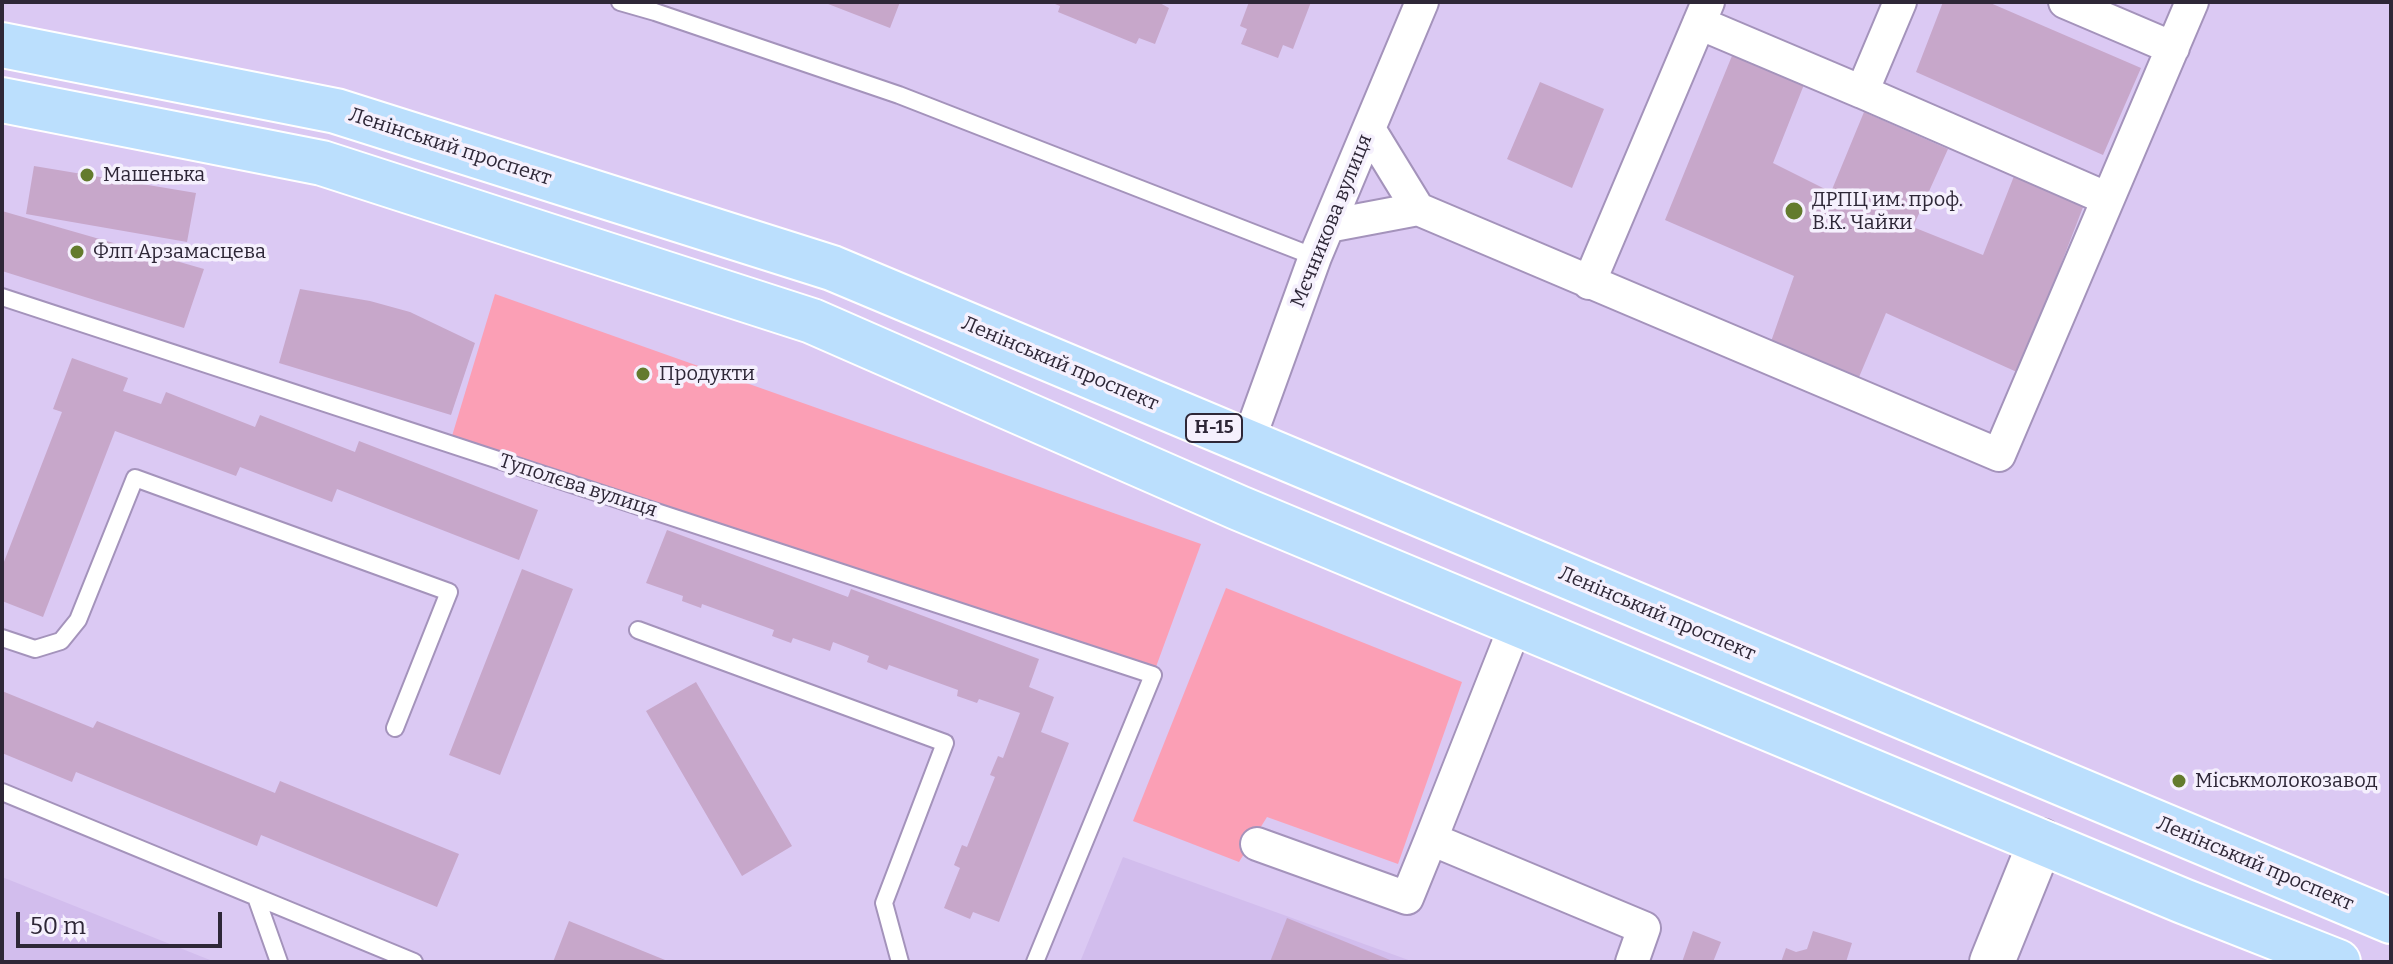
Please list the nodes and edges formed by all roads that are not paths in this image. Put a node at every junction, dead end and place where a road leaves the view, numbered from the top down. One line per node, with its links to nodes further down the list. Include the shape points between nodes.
1 (620, 2): 15 (lane, via 899,95)
2 (1422, 2): 11 (street, Мєчникова вулиця)
3 (2065, 2): 8 (street)
4 (2192, 2): 8 (street)
5 (1893, 4): 9 (street, via 1862,92)
6 (1704, 12): 9 (street); 16 (street)
7 (2, 45): 18 (main road, Ленінський проспект / Н-15, via 336,111 832,268)
8 (2173, 48): 12 (street)
9 (1851, 87): 12 (street)
10 (2, 100): 19 (main road, via 322,163 812,321)
11 (1369, 129): 13 (street); 14 (street, Мєчникова вулиця)
12 (2108, 199): 16 (street, via 1999,455)
13 (1418, 209): 14 (street); 16 (street)
14 (1328, 226): 15 (street, Мєчникова вулиця)
15 (1315, 257): 18 (street, Мєчникова вулиця)
16 (1589, 283)
17 (2, 297): 36 (lane, Туполєва вулиця, via 1153,675)
18 (1248, 442): 22 (main road, Ленінський проспект / Н-15)
19 (1516, 624): 24 (main road); 26 (street)
20 (638, 630): 35 (lane, via 945,743 884,903)
21 (2, 638): 23 (lane, via 35,649 61,641 78,620 135,478 449,592)
22 (1890, 711): 24 (main road); 29 (main road, Ленінський проспект / Н-15)
23 (395, 728)
24 (1866, 769): 27 (main road)
25 (2, 792): 30 (lane)
26 (1431, 839): 28 (street, via 1407,898); 37 (street, via 1644,928)
27 (2041, 841): 31 (main road); 38 (street)
28 (1257, 844)
29 (2207, 844): 31 (main road); 32 (main road, Ленінський проспект / Н-15)
30 (256, 897): 33 (lane); 34 (lane)
31 (2183, 901): 39 (main road)
32 (2391, 921)
33 (279, 962)
34 (414, 962)
35 (900, 962)
36 (1035, 962)
37 (1632, 962)
38 (1992, 962)
39 (2338, 962)

